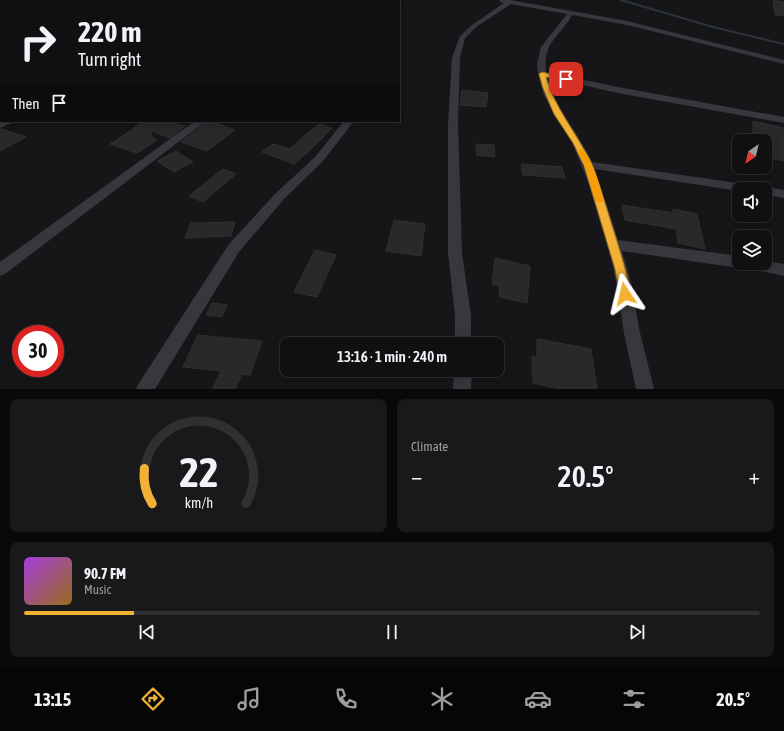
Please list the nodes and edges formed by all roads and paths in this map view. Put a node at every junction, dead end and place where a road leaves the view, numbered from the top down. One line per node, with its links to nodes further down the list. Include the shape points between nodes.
1 (498, 0): 2 (street)
2 (510, 2): 3 (street); 18 (street, via 462,37 456,58 453,124 455,253 464,316)
3 (571, 12): 4 (street, via 627,23); 5 (street, via 568,20 555,31 545,46 541,62)
4 (784, 62)
5 (542, 74): 6 (street); 9 (street, via 558,114)
6 (784, 120)
7 (200, 122): 16 (street)
8 (348, 122): 20 (street, via 319,159 280,196 234,248)
9 (588, 165): 10 (street); 13 (street)
10 (732, 186)
11 (772, 192): 12 (street)
12 (784, 194)
13 (612, 244): 14 (street); 22 (street, via 621,269)
14 (732, 261)
15 (772, 268): 17 (street)
16 (0, 270)
17 (784, 270)
18 (463, 337)
19 (463, 377): 21 (street)
20 (145, 389)
21 (462, 389)
22 (645, 389)

